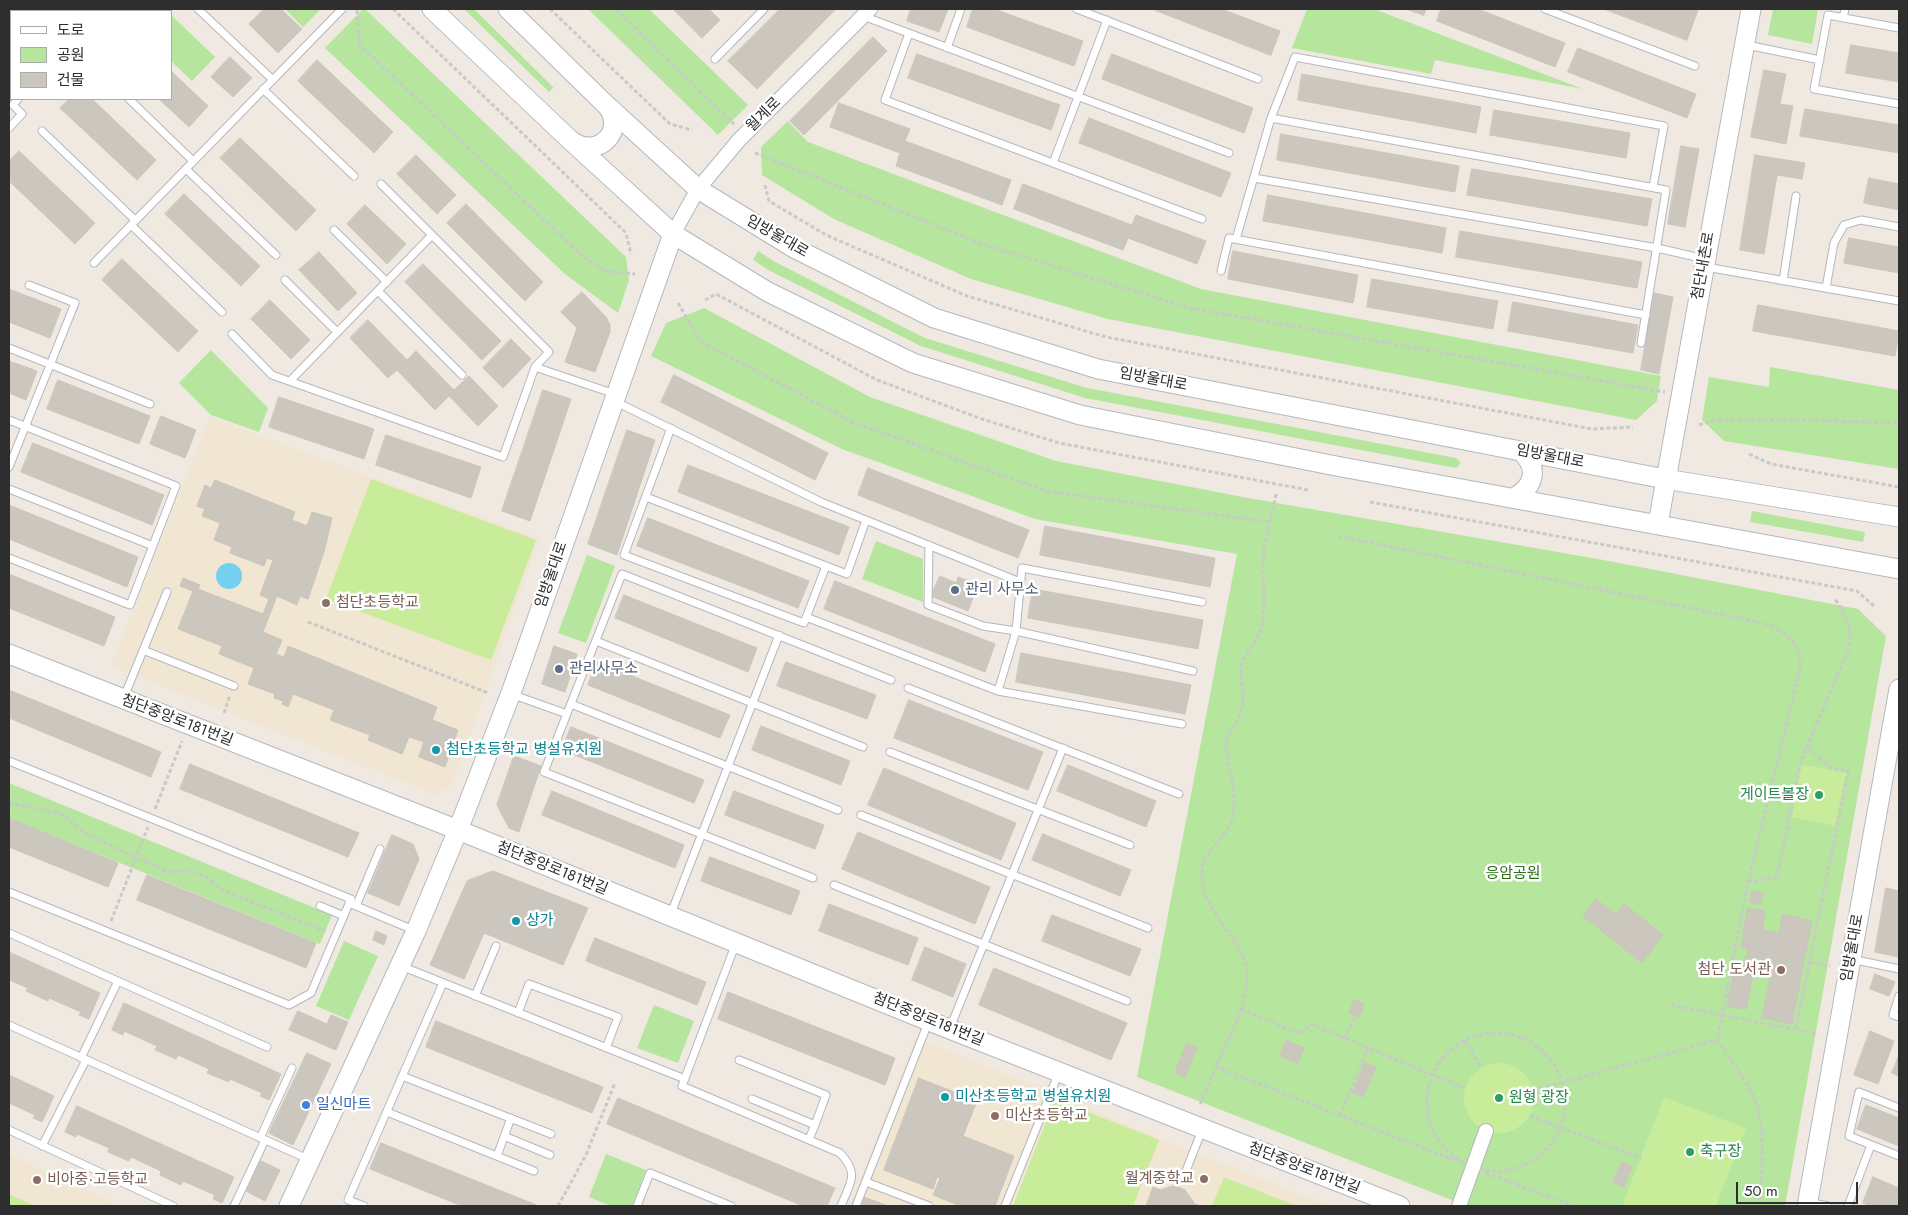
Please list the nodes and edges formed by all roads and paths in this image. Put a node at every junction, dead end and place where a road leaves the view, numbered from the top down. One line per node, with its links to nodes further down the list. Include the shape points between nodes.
1 (198, 9): 27 (lane)
2 (342, 9): 27 (lane)
3 (393, 9): 60 (path, via 626,233)
4 (432, 9): 39 (street)
5 (508, 9): 31 (street, 임방울대로)
6 (550, 9): 37 (path, via 670,124)
7 (615, 9): 35 (path)
8 (764, 9): 23 (lane)
9 (960, 9): 22 (lane)
10 (1077, 9): 18 (lane)
11 (1545, 9): 16 (lane)
12 (1751, 9): 21 (street, 첨단내촌로)
13 (1845, 9): 17 (lane)
14 (357, 10): 65 (path, via 360,45 434,116 581,255 605,271)
15 (867, 12): 20 (lane); 50 (street, 월계로, via 739,140)
16 (1561, 12): 25 (lane)
17 (1843, 18): 19 (lane); 24 (lane, via 1828,15)
18 (1107, 20): 26 (lane); 29 (lane)
19 (1899, 28)
20 (909, 33): 22 (lane); 43 (lane, via 885,100)
21 (1744, 44): 24 (lane); 63 (street, 첨단내촌로)
22 (947, 48): 29 (lane)
23 (715, 59)
24 (1820, 60): 33 (lane, via 1814,89)
25 (1695, 66)
26 (1258, 79)
27 (273, 80): 28 (lane)
28 (263, 89): 42 (lane); 45 (lane)
29 (1078, 97): 41 (lane); 43 (lane)
30 (130, 100): 42 (lane)
31 (604, 102): 39 (street, via 614,120 605,142 590,148 574,144); 50 (street, 임방울대로)
32 (11, 103): 36 (lane, via 22,114)
33 (1899, 104)
34 (1272, 118): 46 (lane); 49 (lane); 49 (lane, via 1295,57 1664,126)
35 (734, 124)
36 (9, 128)
37 (692, 130)
38 (42, 131): 53 (lane)
39 (568, 138): 56 (street)
40 (754, 153): 85 (path, via 982,244 1190,308)
41 (1229, 153)
42 (194, 161): 44 (lane)
43 (1053, 163): 52 (lane)
44 (186, 169): 53 (lane); 61 (lane)
45 (354, 176)
46 (1254, 178): 58 (lane); 59 (lane)
47 (381, 184): 57 (lane)
48 (765, 185): 92 (path, via 769,201 826,235 967,296 1106,337 1592,429)
49 (1653, 187): 59 (lane, via 1666,190)
50 (698, 189): 56 (street, 월계로); 94 (street, 임방울대로, via 794,248 934,318 1098,369)
51 (1796, 196): 67 (lane)
52 (1202, 219)
53 (133, 222): 62 (lane); 75 (lane)
54 (1899, 227): 70 (lane, via 1861,220 1844,225 1834,243)
55 (334, 230): 68 (lane)
56 (673, 234): 86 (street, 임방울대로); 103 (street, via 768,292 913,363 1080,415)
57 (432, 236): 68 (lane); 82 (lane, via 549,352)
58 (1236, 240): 64 (lane, via 1229,238); 76 (lane)
59 (1657, 248): 63 (lane); 76 (lane)
60 (631, 254)
61 (276, 255)
62 (94, 263)
63 (1704, 263): 67 (lane); 97 (street, 첨단내촌로)
64 (1221, 271)
65 (634, 274)
66 (285, 280): 77 (lane)
67 (1783, 281): 70 (lane)
68 (387, 282): 71 (lane)
69 (29, 285): 81 (lane, via 75,302)
70 (1826, 288): 73 (lane)
71 (378, 291): 77 (lane); 83 (lane)
72 (705, 300): 100 (path, via 716,294 877,380 982,419 1059,443)
73 (1899, 301)
74 (678, 303): 107 (path, via 701,342 855,423 1046,491)
75 (222, 312)
76 (1646, 315): 79 (lane)
77 (337, 332): 84 (lane)
78 (232, 334): 84 (lane, via 272,375)
79 (1641, 343)
80 (9, 348): 81 (lane)
81 (50, 364): 87 (lane); 91 (lane)
82 (535, 366): 84 (lane, via 503,457); 86 (lane)
83 (462, 375)
84 (290, 381)
85 (1664, 392)
86 (614, 397): 93 (lane); 134 (street, 임방울대로)
87 (150, 404)
88 (9, 420): 91 (lane)
89 (1899, 423): 90 (path, via 1716,420)
90 (1699, 425)
91 (26, 426): 96 (lane); 111 (lane, via 176,486)
92 (1633, 427)
93 (671, 428): 102 (lane); 106 (lane)
94 (1521, 451): 97 (street, 임방울대로); 103 (street, via 1531,463 1532,480 1523,493)
95 (1749, 454): 98 (path, via 1771,464)
96 (9, 467)
97 (1665, 479): 105 (street, 임방울대로); 108 (street, 첨단내촌로)
98 (1899, 487)
99 (9, 489): 111 (lane)
100 (1308, 490)
101 (1276, 494): 107 (path)
102 (646, 497): 113 (lane); 120 (lane, via 624,555 804,623)
103 (1514, 498): 108 (street)
104 (1370, 502): 119 (path, via 1857,591)
105 (1899, 517)
106 (866, 520): 110 (lane); 113 (lane, via 847,574)
107 (1270, 522): 189 (path, via 1262,563 1262,621 1259,634 1241,665 1242,706 1237,723 1225,743 1233,781 1232,820 1202,868 1205,894 1217,919 1238,946 1246,965)
108 (1658, 524): 114 (street)
109 (1338, 536): 163 (path, via 1763,623 1780,630 1795,642 1801,656 1800,670)
110 (929, 545): 115 (lane); 122 (lane, via 928,605 982,626)
111 (153, 546): 112 (lane, via 130,605)
112 (9, 558)
113 (826, 566): 120 (lane)
114 (1899, 569)
115 (1020, 582): 118 (lane, via 1022,568); 122 (lane)
116 (167, 592): 125 (lane)
117 (1834, 599): 145 (path, via 1845,614 1851,638)
118 (1202, 602)
119 (1874, 606)
120 (806, 617): 132 (lane)
121 (308, 622): 133 (path)
122 (1016, 631): 127 (lane); 132 (lane)
123 (779, 635): 124 (lane, via 622,574); 128 (lane); 136 (lane)
124 (596, 641): 136 (lane); 137 (lane)
125 (143, 650): 129 (lane); 135 (lane)
126 (9, 654): 135 (street, 첨단중앙로181번길)
127 (1192, 671)
128 (891, 680)
129 (234, 686): 138 (path)
130 (908, 688): 144 (lane)
131 (1899, 689): 142 (street, 임방울대로)
132 (998, 691): 140 (lane)
133 (488, 693)
134 (511, 693): 139 (lane); 156 (street, 임방울대로)
135 (123, 700): 156 (street, 첨단중앙로181번길)
136 (753, 703): 143 (lane); 148 (lane)
137 (571, 704): 139 (lane); 148 (lane)
138 (224, 713)
139 (567, 714): 157 (lane, via 544,772)
140 (1182, 724)
141 (182, 741): 153 (path)
142 (1894, 742): 178 (street, 임방울대로)
143 (863, 747)
144 (1063, 748): 149 (lane); 152 (lane)
145 (1807, 748): 163 (path, via 1801,761 1777,877); 179 (path, via 1832,768 1848,772)
146 (890, 752): 152 (lane)
147 (9, 761): 166 (lane, via 351,899)
148 (728, 767): 151 (lane); 157 (lane)
149 (1179, 794)
150 (9, 803): 160 (path, via 64,815 83,832)
151 (838, 810)
152 (1038, 810): 158 (lane); 161 (lane)
153 (154, 812)
154 (861, 814): 161 (lane)
155 (150, 822): 160 (path)
156 (458, 830): 169 (street, 첨단중앙로181번길); 173 (street)
157 (702, 834): 162 (lane); 169 (lane)
158 (1130, 845)
159 (380, 849): 166 (lane)
160 (136, 857): 170 (path); 172 (path, via 167,872 188,871 205,876 222,890)
161 (1012, 874): 171 (lane); 176 (lane)
162 (813, 878)
163 (1748, 882): 191 (path)
164 (834, 885): 176 (lane)
165 (9, 892): 168 (lane, via 289,1005 311,993)
166 (352, 904): 168 (lane); 173 (lane)
167 (320, 906): 168 (lane)
168 (344, 916)
169 (670, 916): 175 (street, 첨단중앙로181번길)
170 (110, 924)
171 (1148, 928)
172 (326, 931)
173 (416, 931): 180 (street)
174 (9, 933): 183 (lane)
175 (736, 943): 194 (street, 첨단중앙로181번길); 213 (lane)
176 (984, 944): 187 (lane); 196 (lane)
177 (496, 946): 185 (lane)
178 (1851, 959): 182 (lane); 245 (street, 임방울대로)
179 (1810, 962): 181 (path); 197 (path)
180 (400, 966): 184 (lane); 240 (street)
181 (1830, 966)
182 (1899, 970)
183 (118, 981): 202 (lane); 205 (lane)
184 (443, 983): 185 (lane); 212 (lane)
185 (475, 996): 190 (lane)
186 (1899, 996): 193 (lane, via 1893,1015)
187 (1127, 1002)
188 (1671, 1005): 191 (path)
189 (1241, 1009): 199 (path, via 1300,1034 1311,1024); 207 (path)
190 (518, 1013): 203 (lane); 203 (lane, via 529,984 618,1017)
191 (1722, 1014): 197 (path); 201 (path)
192 (1354, 1018): 199 (path)
193 (1899, 1018)
194 (929, 1021): 196 (street, 첨단중앙로181번길); 244 (lane)
195 (9, 1025): 205 (lane)
196 (950, 1028): 210 (street, 첨단중앙로181번길)
197 (1796, 1029): 198 (path)
198 (1818, 1034)
199 (1345, 1039): 204 (path)
200 (1465, 1040): 209 (path); 211 (path, via 1444,1056); 214 (path, via 1482,1033 1504,1032 1526,1038 1545,1051)
201 (1717, 1040): 214 (path); 260 (path, via 1742,1076 1756,1105 1762,1136)
202 (267, 1047)
203 (606, 1048): 213 (lane)
204 (1368, 1048): 211 (path); 222 (path)
205 (83, 1059): 232 (lane); 235 (lane)
206 (739, 1060): 225 (lane, via 826,1095)
207 (1216, 1067): 219 (path); 222 (path)
208 (292, 1068): 232 (lane)
209 (1481, 1068)
210 (1059, 1072): 228 (street, 첨단중앙로181번길); 256 (lane)
211 (1432, 1075): 216 (path); 241 (path, via 1427,1097 1428,1119 1438,1140 1453,1157)
212 (402, 1076): 221 (lane); 224 (lane)
213 (685, 1079): 233 (lane, via 682,1086)
214 (1562, 1081): 217 (path); 226 (path, via 1566,1090 1566,1115)
215 (615, 1083): 250 (path, via 586,1155)
216 (1466, 1089)
217 (1534, 1090)
218 (752, 1099): 225 (lane)
219 (1200, 1104)
220 (1899, 1108): 234 (lane, via 1859,1092 1849,1136)
221 (386, 1112): 237 (lane); 249 (lane, via 348,1200)
222 (1340, 1116): 241 (path)
223 (1530, 1116): 226 (path)
224 (511, 1118): 230 (lane); 231 (lane)
225 (815, 1125): 233 (lane)
226 (1561, 1128): 239 (path); 241 (path, via 1542,1156 1520,1168 1496,1172)
227 (9, 1130): 235 (lane)
228 (1202, 1130): 243 (lane); 257 (street, 첨단중앙로181번길)
229 (1486, 1131): 241 (street)
230 (551, 1134)
231 (504, 1136): 236 (lane); 237 (lane)
232 (262, 1139): 240 (lane); 247 (lane)
233 (810, 1139): 253 (lane, via 840,1153 851,1165 852,1178)
234 (1871, 1145): 238 (lane); 262 (lane)
235 (42, 1146): 246 (lane)
236 (550, 1155)
237 (497, 1156): 242 (lane)
238 (1899, 1156)
239 (1641, 1158)
240 (310, 1160): 248 (street)
241 (1473, 1168): 258 (street); 259 (path)
242 (534, 1171)
243 (1184, 1176)
244 (866, 1182): 254 (lane); 255 (lane)
245 (1807, 1204): 261 (lane)
246 (173, 1206)
247 (234, 1206)
248 (289, 1206)
249 (364, 1206)
250 (558, 1206)
251 (637, 1206): 252 (lane, via 650,1173)
252 (731, 1206)
253 (841, 1206)
254 (856, 1206)
255 (929, 1206)
256 (1005, 1206)
257 (1400, 1206)
258 (1459, 1206)
259 (1574, 1206)
260 (1759, 1206)
261 (1828, 1206)
262 (1848, 1206)

